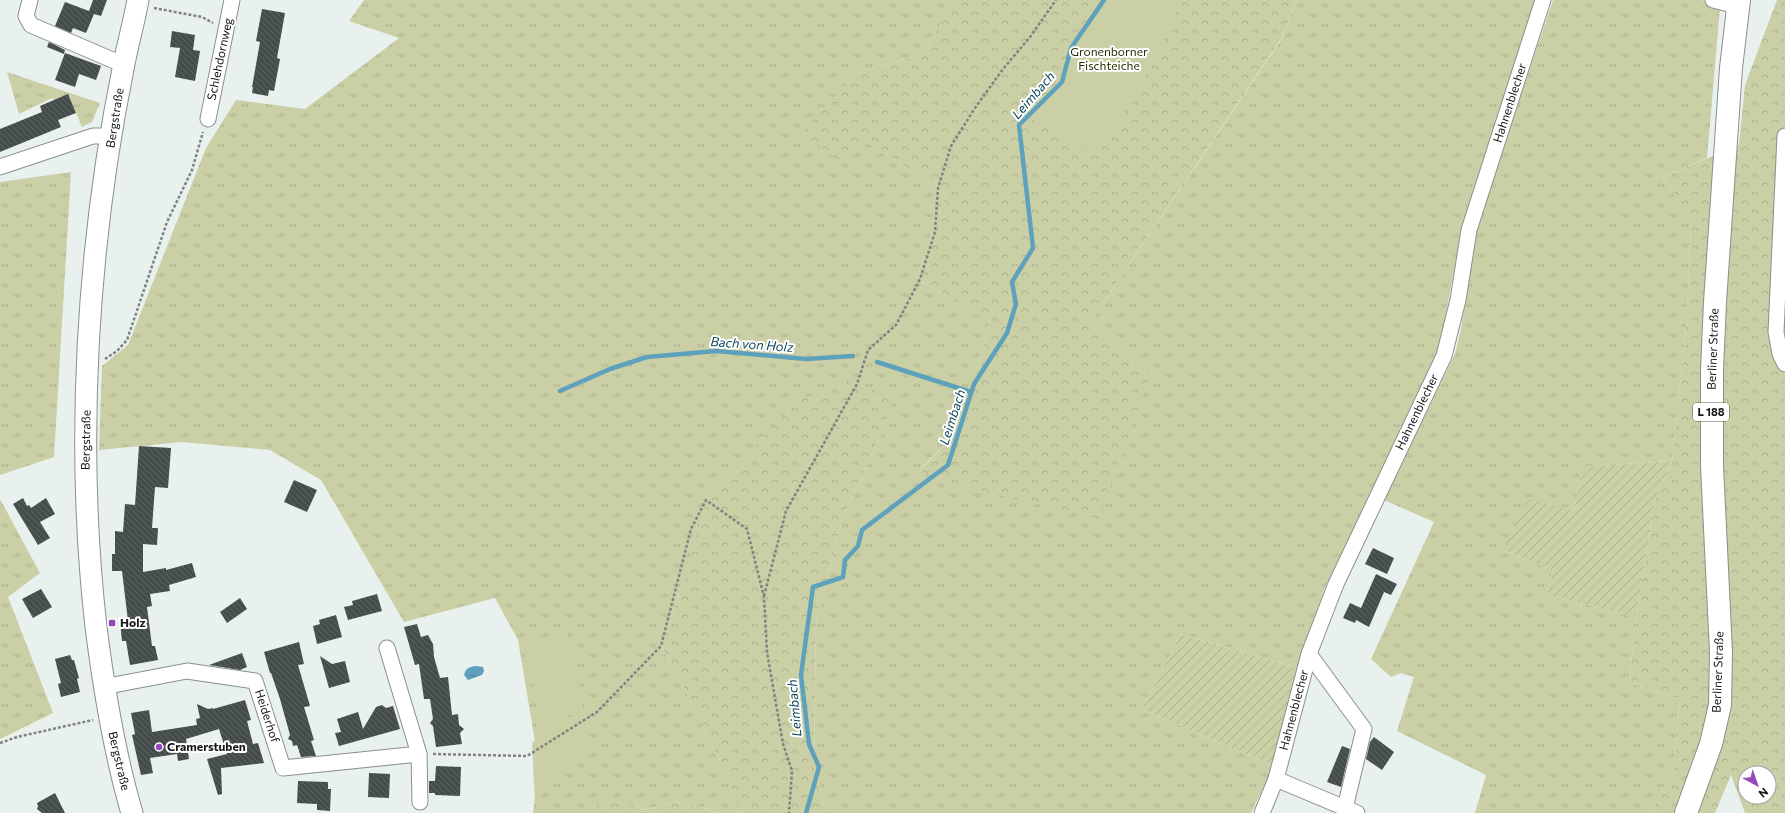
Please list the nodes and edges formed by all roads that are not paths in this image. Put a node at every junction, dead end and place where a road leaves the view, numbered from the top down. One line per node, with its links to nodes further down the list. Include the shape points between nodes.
1 (30, 0): 7 (street, via 26,16 31,25)
2 (232, 0): 8 (street, Schlehdornweg)
3 (1543, 0): 14 (street, Hahnenblecher, via 1469,230 1458,300 1444,356 1336,584)
4 (1713, 0): 5 (street)
5 (1738, 3): 22 (main road, Berliner Straße / L 188, via 1721,207 1712,370 1712,466 1721,652 1720,705 1711,744)
6 (148, 4): 7 (street, Bergstraße)
7 (124, 65): 9 (street, Bergstraße)
8 (208, 119)
9 (112, 136): 11 (street, via 93,136); 15 (street, Bergstraße, via 100,218 87,372 86,488 91,582)
10 (1785, 136): 12 (street, via 1776,332 1780,354)
11 (0, 167)
12 (1785, 364)
13 (387, 648): 16 (street)
14 (1309, 654): 17 (street, Hahnenblecher); 19 (street, via 1364,729)
15 (103, 687): 16 (street, Heiderhof, via 187,672 255,681 283,768); 20 (street, Bergstraße, via 123,784)
16 (419, 754): 18 (street)
17 (1276, 779): 19 (street); 21 (street, Hahnenblecher)
18 (420, 802)
19 (1351, 810)
20 (132, 813)
21 (1262, 813)
22 (1686, 813)

